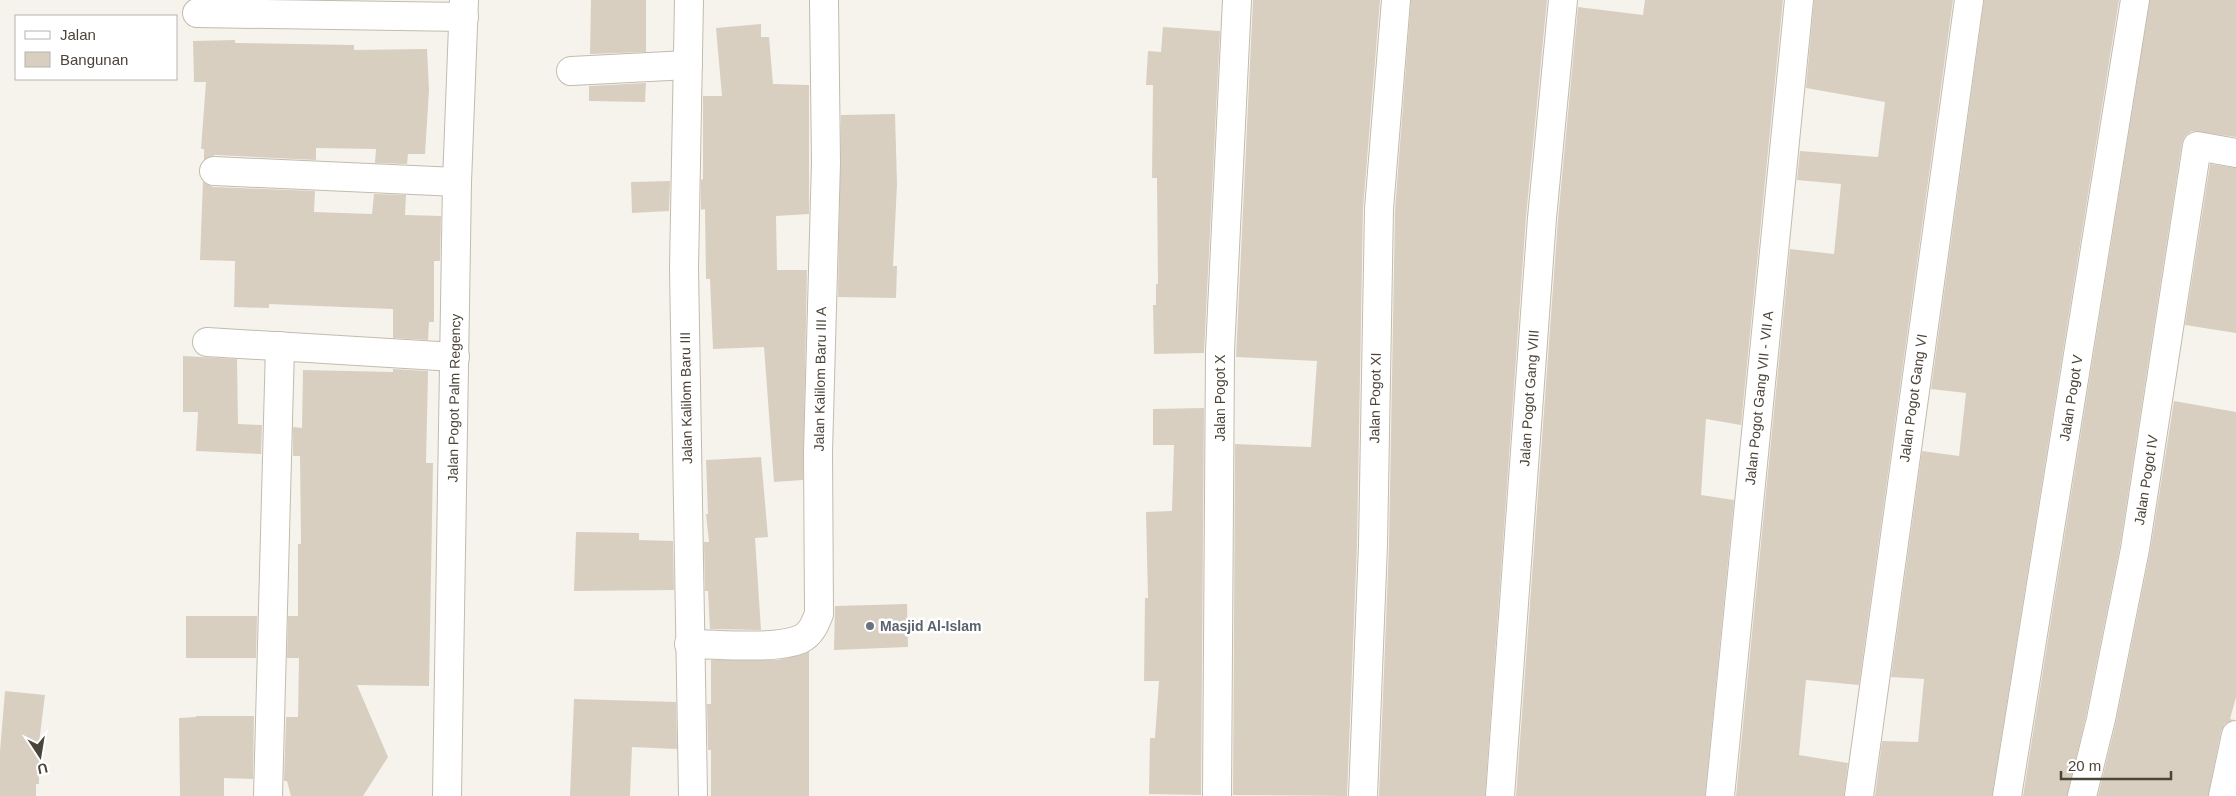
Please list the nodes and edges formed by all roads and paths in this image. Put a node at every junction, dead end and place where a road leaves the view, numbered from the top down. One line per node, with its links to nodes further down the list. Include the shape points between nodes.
1 (690, 0): 11 (street, Jalan Kalilom Baru III)
2 (824, 0): 19 (street, Jalan Kalilom Baru III A, via 826,162 818,452 819,614 814,627 803,638 786,643)
3 (1237, 0): 24 (street, Jalan Pogot X, via 1220,351)
4 (1396, 0): 25 (street, Jalan Pogot XI, via 1378,209 1373,545)
5 (1563, 0): 26 (street, Jalan Pogot Gang VIII, via 1542,218)
6 (1798, 0): 27 (street, Jalan Pogot Gang VII - VII A)
7 (1970, 0): 28 (street, Jalan Pogot Gang VI)
8 (2136, 0): 29 (street, Jalan Pogot V)
9 (464, 8): 10 (street); 15 (street, Jalan Pogot Palm Regency)
10 (197, 13)
11 (688, 66): 12 (street); 19 (street, Jalan Kalilom Baru III, via 684,268)
12 (571, 71)
13 (2236, 153): 30 (street, Jalan Pogot IV, via 2197,146 2135,549)
14 (214, 171): 15 (street)
15 (457, 182): 18 (street, Jalan Pogot Palm Regency)
16 (207, 342): 17 (street)
17 (280, 346): 18 (street); 21 (street)
18 (455, 356): 22 (street, Jalan Pogot Palm Regency)
19 (689, 644): 23 (street, Jalan Kalilom Baru III)
20 (2236, 735): 31 (street)
21 (268, 796)
22 (447, 796)
23 (693, 796)
24 (1217, 796)
25 (1362, 796)
26 (1500, 796)
27 (1720, 796)
28 (1859, 796)
29 (2007, 796)
30 (2082, 796)
31 (2223, 796)

